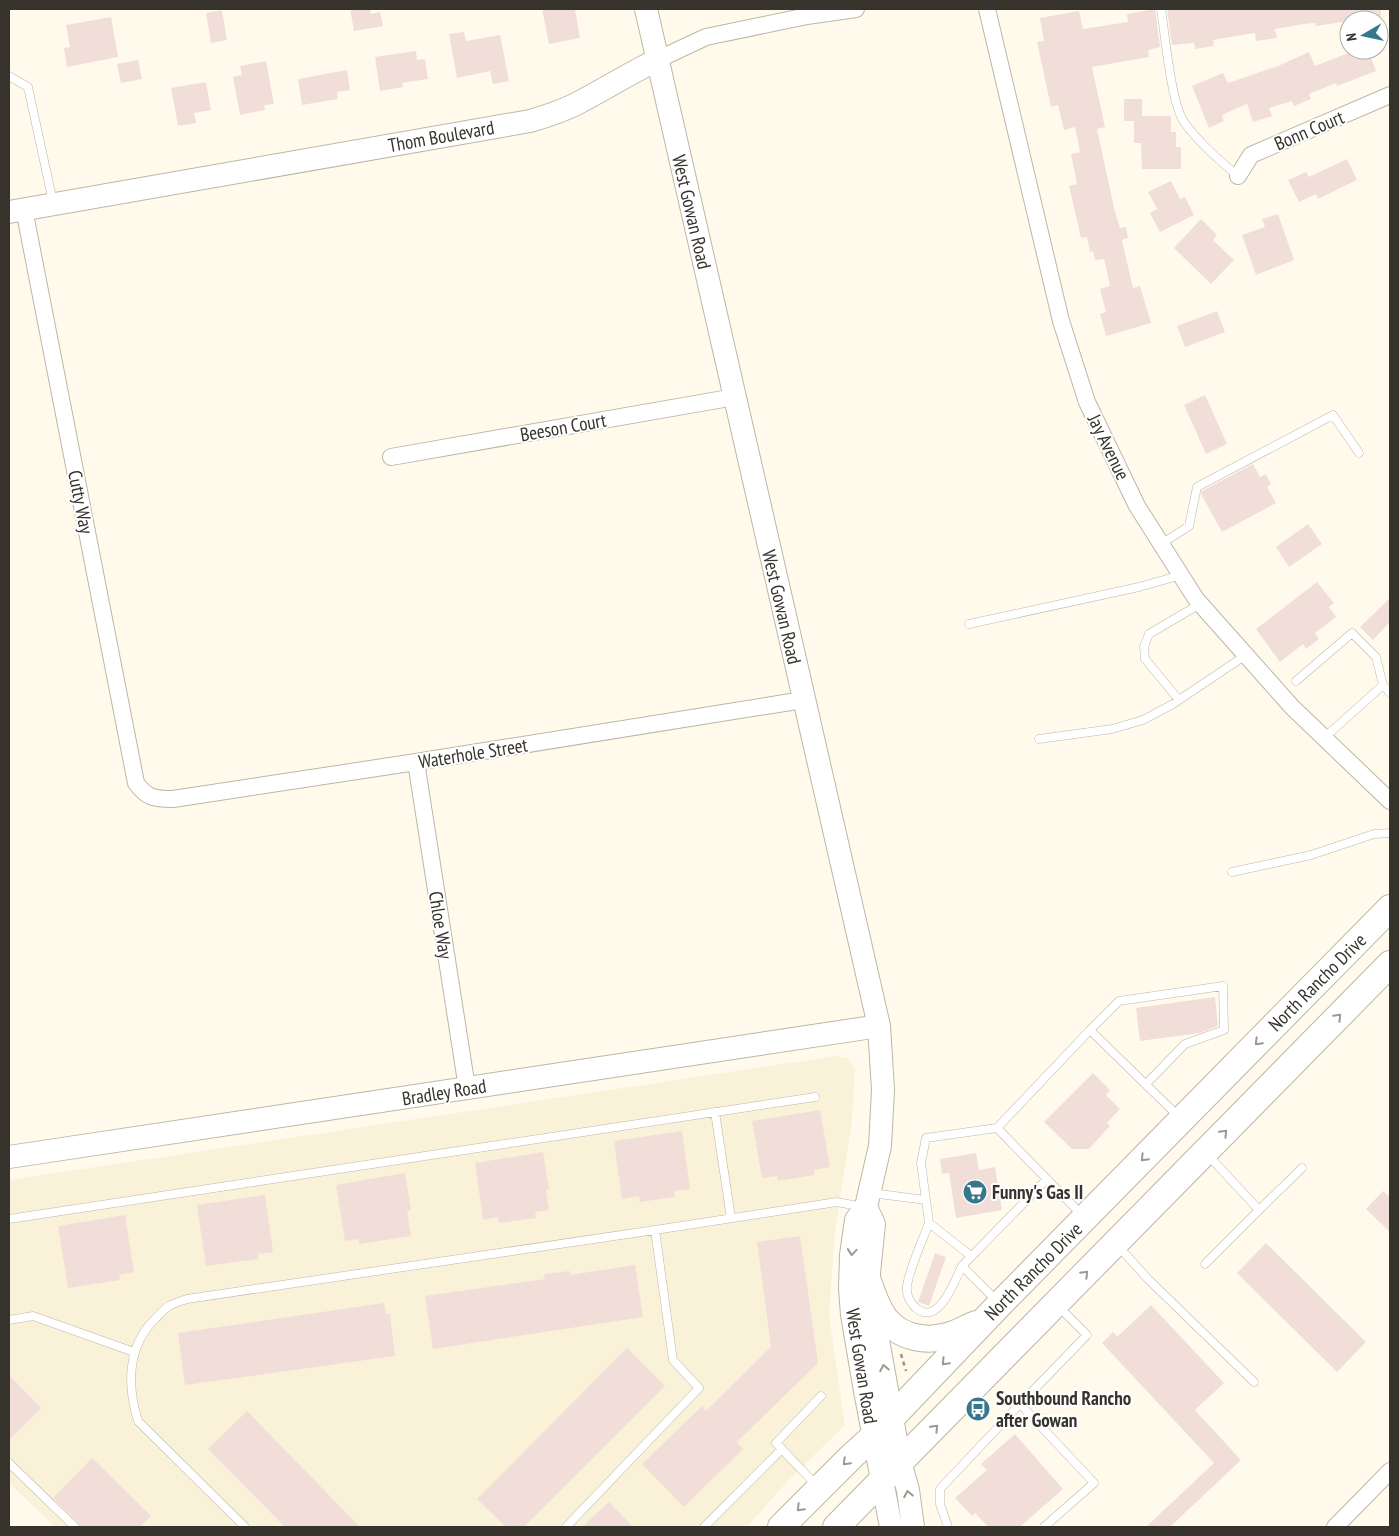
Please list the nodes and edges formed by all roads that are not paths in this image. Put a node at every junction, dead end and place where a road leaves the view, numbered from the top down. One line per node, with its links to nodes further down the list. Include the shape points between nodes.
1 (646, 9): 5 (street, West Gowan Road)
2 (856, 9): 5 (street, Thom Boulevard, via 706,37)
3 (988, 9): 14 (street, Jay Avenue, via 1061,321 1087,402 1137,506)
4 (1161, 9): 8 (lane, via 1174,95 1182,120 1212,154)
5 (657, 60): 9 (street, Thom Boulevard, via 578,104 530,121); 11 (street, West Gowan Road)
6 (9, 76): 9 (lane, via 28,87)
7 (1390, 95): 8 (street, Bonn Court, via 1251,155)
8 (1238, 176)
9 (53, 204): 10 (street, Thom Boulevard)
10 (17, 210): 27 (street, Cutty Way, via 136,783)
11 (735, 397): 13 (street, Beeson Court); 22 (street, West Gowan Road)
12 (1358, 453): 14 (lane, via 1333,414 1197,487 1189,526)
13 (391, 457)
14 (1161, 544): 15 (street, Jay Avenue)
15 (1181, 575): 16 (street, Jay Avenue); 17 (lane)
16 (1200, 604): 18 (street, Jay Avenue); 23 (lane, via 1149,634 1144,648 1145,659)
17 (969, 624)
18 (1246, 655): 23 (lane); 24 (street, Jay Avenue)
19 (1296, 681): 20 (lane, via 1352,633 1376,657)
20 (1383, 685): 21 (lane); 24 (lane)
21 (1390, 693)
22 (803, 700): 26 (street, Waterhole Street); 33 (street, West Gowan Road)
23 (1179, 700): 25 (lane, via 1143,720 1112,729)
24 (1324, 738): 28 (street, Jay Avenue)
25 (1039, 739)
26 (416, 762): 27 (street, Waterhole Street, via 172,799 158,799); 36 (street, Chloe Way)
27 (144, 793)
28 (1390, 801)
29 (1390, 833): 30 (lane, via 1374,834 1311,855)
30 (1232, 872)
31 (1390, 908): 39 (main road, North Rancho Drive, one-way to 39)
32 (1390, 964): 41 (main road, North Rancho Drive, one-way to 32)
33 (879, 1026): 36 (street, Bradley Road); 45 (street, West Gowan Road, via 883,1090 880,1146)
34 (1090, 1030): 35 (lane); 35 (lane, via 1119,1001 1223,986 1224,1030 1185,1044); 40 (lane)
35 (1146, 1084): 39 (lane)
36 (467, 1088): 42 (street, Bradley Road)
37 (815, 1097): 38 (lane)
38 (715, 1112): 48 (lane); 50 (lane)
39 (1181, 1120): 49 (main road, North Rancho Drive, one-way to 49)
40 (997, 1128): 44 (lane); 46 (lane, via 926,1138 921,1163)
41 (1205, 1152): 47 (lane); 53 (main road, North Rancho Drive)
42 (9, 1157)
43 (1302, 1168): 47 (lane)
44 (1047, 1179): 49 (lane); 54 (lane)
45 (868, 1200): 46 (lane); 48 (lane); 57 (street, West Gowan Road, via 874,1224); 66 (street, West Gowan Road, one-way to 66, via 856,1220 850,1288)
46 (926, 1200): 51 (lane)
47 (1260, 1210): 55 (lane)
48 (731, 1218): 52 (lane)
49 (1086, 1218): 59 (main road, North Rancho Drive)
50 (9, 1219)
51 (929, 1223): 54 (lane); 56 (lane, via 907,1286 909,1300 917,1309 935,1310 942,1304)
52 (655, 1230): 61 (lane, via 187,1299 168,1306 148,1325); 74 (lane, via 673,1360 699,1388)
53 (1115, 1243): 58 (main road, North Rancho Drive, one-way to 53); 62 (lane)
54 (971, 1256): 56 (lane)
55 (1205, 1264)
56 (962, 1266): 59 (lane)
57 (869, 1284): 59 (main road, via 888,1323 912,1337 928,1340 946,1337); 65 (street, West Gowan Road, one-way to 57)
58 (1056, 1304): 64 (lane, via 1087,1335); 69 (main road, North Rancho Drive, one-way to 58)
59 (992, 1312): 65 (main road, North Rancho Drive, one-way to 65)
60 (9, 1320): 61 (lane, via 33,1316)
61 (134, 1352): 73 (lane, via 132,1401 138,1421)
62 (1254, 1382)
63 (821, 1396): 67 (lane, via 776,1443)
64 (1020, 1404): 80 (lane, via 940,1488 940,1504); 81 (lane, via 1094,1483)
65 (893, 1416): 66 (main road, North Rancho Drive); 69 (street, West Gowan Road)
66 (874, 1436): 69 (street, West Gowan Road); 71 (main road, North Rancho Drive, one-way to 71)
67 (782, 1449): 71 (lane); 75 (lane)
68 (9, 1462): 72 (lane)
69 (891, 1470): 77 (main road, North Rancho Drive); 78 (street, West Gowan Road); 79 (street, West Gowan Road, one-way to 69, via 908,1490)
70 (1390, 1471): 82 (street)
71 (820, 1488): 76 (main road, North Rancho Drive, one-way to 76)
72 (75, 1527)
73 (245, 1527)
74 (566, 1527)
75 (704, 1527)
76 (781, 1527)
77 (836, 1527)
78 (891, 1527)
79 (914, 1527)
80 (948, 1527)
81 (1044, 1527)
82 (1336, 1527)

